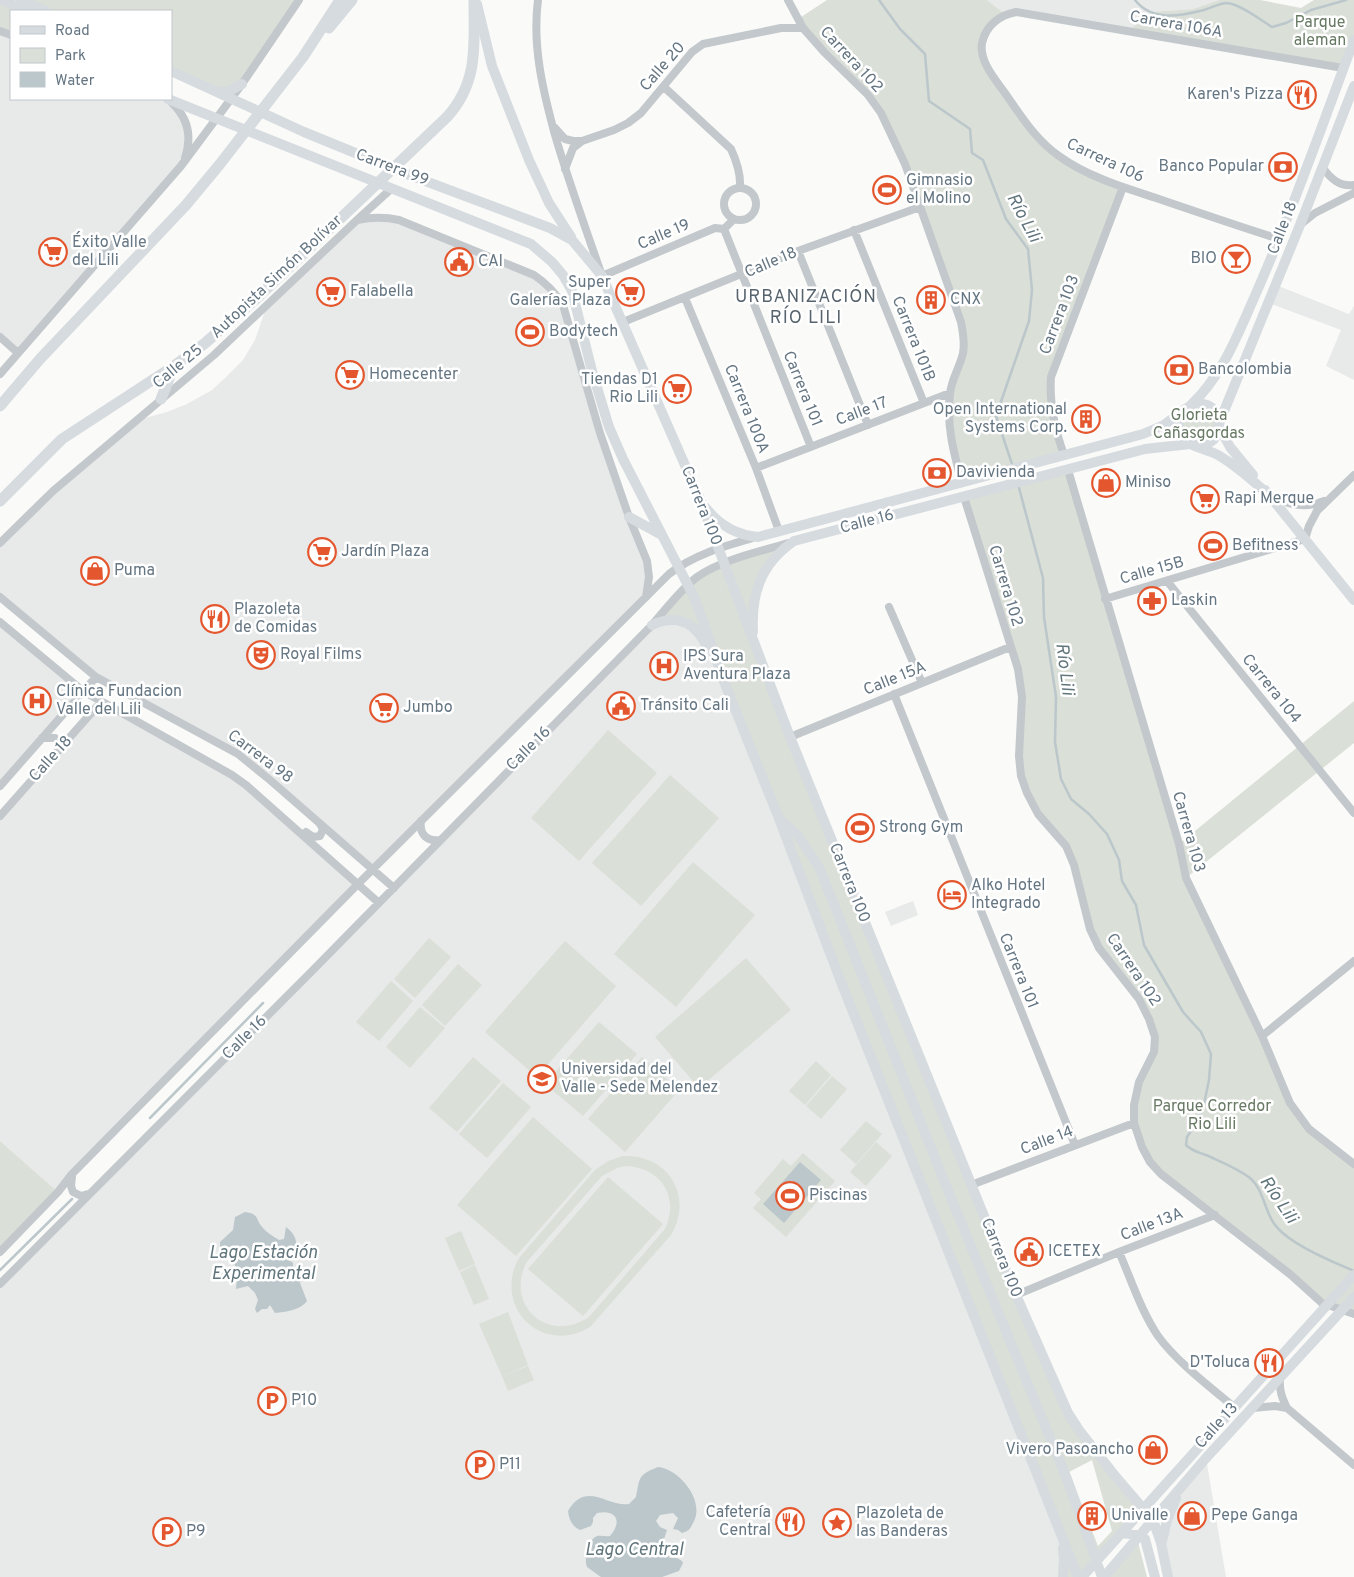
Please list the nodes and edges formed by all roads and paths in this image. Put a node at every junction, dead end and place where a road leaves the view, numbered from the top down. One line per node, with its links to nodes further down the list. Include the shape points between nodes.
1 (2, 0): 9 (main road)
2 (21, 0): 10 (main road)
3 (299, 0): 17 (street)
4 (340, 0): 14 (highway)
5 (352, 0): 14 (highway)
6 (475, 0): 42 (main road, via 492,66 529,160 549,203); 50 (highway, Autopista Simón Bolívar, via 472,69 462,97 452,111 258,296)
7 (538, 0): 25 (street, Carrera 100, via 536,45 540,77)
8 (788, 0): 12 (street, Carrera 102)
9 (26, 10)
10 (44, 10)
11 (1004, 14): 15 (street, Carrera 106A, via 1016,12 1089,23); 31 (street, Carrera 106, via 988,29 983,40 983,58 992,75 1030,128 1059,157)
12 (803, 28): 19 (street, Calle 20, via 781,28 703,44 692,52); 35 (street, Carrera 102, via 868,95 881,113 905,164)
13 (1354, 40): 15 (main road, Calle 18)
14 (303, 57): 56 (highway, via 214,171)
15 (1343, 68): 41 (main road, Calle 18)
16 (172, 70): 20 (main road, Carrera 99)
17 (242, 84): 20 (main road, via 229,91); 21 (street)
18 (1354, 86): 28 (main road, Calle 18)
19 (664, 87): 26 (street, Calle 20, via 628,123); 32 (street, via 731,149 741,179)
20 (216, 92): 21 (main road, Carrera 99)
21 (230, 99): 24 (street); 42 (main road, Carrera 99, via 404,173 540,224)
22 (168, 100): 27 (street, via 178,108 188,126 189,141)
23 (170, 100): 24 (main road, Carrera 99)
24 (217, 117): 27 (street); 33 (main road, Carrera 99)
25 (553, 126): 26 (street, via 565,139); 29 (street, Carrera 100)
26 (582, 141): 29 (street, via 573,148)
27 (181, 166): 49 (street)
28 (1323, 168): 30 (street, via 1338,183); 38 (main road, Calle 18)
29 (565, 169): 45 (street, Carrera 100)
30 (1354, 185)
31 (1123, 187): 41 (street, Carrera 106); 62 (street, Carrera 103, via 1051,377 1052,412)
32 (740, 188): 36 (street, via 728,194 724,201 725,210); 36 (street, via 750,192 756,207 750,217)
33 (390, 189): 37 (street, Calle 25); 51 (main road, Carrera 99, via 531,244 552,262 572,291)
34 (1354, 193): 38 (street, via 1315,213)
35 (920, 207): 40 (street, Calle 18); 53 (street, Carrera 102, via 961,322 963,353)
36 (734, 219): 39 (street)
37 (357, 220): 51 (street, via 375,217 399,220 540,279 556,294 562,305); 54 (street, Calle 25, via 214,355)
38 (1300, 225): 58 (main road, Calle 18)
39 (724, 229): 44 (street, Carrera 101); 45 (street, Calle 19, via 715,228)
40 (854, 230): 43 (street, Calle 18); 55 (street, Carrera 101B)
41 (1279, 239): 57 (main road, Calle 18, via 1228,356 1208,388)
42 (572, 240): 45 (main road, Carrera 99)
43 (798, 251): 44 (street, Calle 18); 59 (street)
44 (742, 275): 46 (street, Calle 18); 61 (street, Carrera 101)
45 (602, 276): 47 (main road, Carrera 100)
46 (685, 298): 47 (street, Calle 18); 63 (street, Carrera 100A)
47 (623, 322): 68 (main road, Carrera 100)
48 (0, 337): 49 (street)
49 (18, 353): 52 (street)
50 (174, 366): 54 (highway); 71 (highway, Autopista Simón Bolívar, via 62,439)
51 (588, 373): 72 (street, via 600,433); 74 (main road, via 609,427)
52 (0, 374)
53 (950, 393): 55 (street, Calle 17); 66 (street, Carrera 102, via 951,439)
54 (161, 399): 78 (street, Calle 25, via 53,491)
55 (924, 403): 59 (street, Calle 17)
56 (0, 406)
57 (1188, 407): 58 (main road, via 1199,404 1212,408); 60 (main road, via 1180,418 1179,428 1182,437); 62 (main road, Calle 16, via 1164,425 1143,434)
58 (1220, 424): 60 (main road, via 1219,433 1212,442); 67 (main road, via 1230,447)
59 (868, 425): 61 (street, Calle 17)
60 (1192, 444): 64 (main road, Calle 16, via 1145,449); 67 (main road, via 1230,462)
61 (811, 447): 63 (street, Calle 17)
62 (1064, 456): 66 (main road, Calle 16)
63 (756, 468): 73 (street, Carrera 100A)
64 (1068, 470): 69 (main road, Calle 16); 86 (street, Carrera 103)
65 (1354, 476): 70 (street)
66 (962, 483): 73 (main road, Calle 16)
67 (1269, 495): 70 (street, via 1294,506 1318,504); 76 (main road)
68 (699, 497): 75 (main road, via 721,523 738,533); 79 (main road, Carrera 100)
69 (964, 497): 77 (main road, Calle 16); 92 (street, Carrera 102)
70 (1328, 499): 76 (street, via 1317,511)
71 (0, 501)
72 (629, 517): 74 (main road); 85 (street, via 647,561 649,577)
73 (779, 531): 75 (main road, Calle 16)
74 (662, 535): 81 (main road)
75 (758, 537): 79 (street, Calle 16)
76 (1305, 539): 82 (street, Calle 15B); 87 (main road)
77 (794, 541): 80 (street, Calle 16); 91 (main road, via 774,558 759,582 753,605)
78 (0, 543)
79 (718, 548): 80 (main road, Carrera 100); 81 (street, Calle 16)
80 (724, 564): 83 (street, Calle 16); 91 (main road, Carrera 100)
81 (679, 567): 83 (main road); 85 (street, Calle 16)
82 (1167, 581): 86 (street, Calle 15B); 103 (street, Carrera 104)
83 (688, 585): 90 (street, Calle 16); 95 (main road)
84 (0, 597): 93 (street, Carrera 98)
85 (645, 599): 106 (street, Calle 16)
86 (1105, 599): 115 (street, Carrera 103, via 1179,844 1186,878)
87 (1354, 600)
88 (888, 607): 94 (street)
89 (0, 622): 96 (street, Carrera 98)
90 (652, 625): 95 (main road, via 671,620 692,626 704,639); 109 (street, Calle 16)
91 (753, 642): 99 (main road, Carrera 100)
92 (1010, 647): 94 (street, Calle 15A); 116 (street, Carrera 102, via 1018,669 1022,697 1019,756 1027,793 1038,814 1066,846 1090,929 1099,948 1139,999 1155,1037 1154,1052 1140,1082 1134,1105)
93 (96, 677): 96 (street, Calle 18); 107 (street, Carrera 98, via 238,754)
94 (922, 683): 97 (street, Calle 15A)
95 (726, 684): 105 (main road)
96 (83, 691): 98 (street, Carrera 98); 100 (street, Calle 18)
97 (894, 694): 99 (street, Calle 15A); 117 (street, Carrera 101)
98 (101, 702): 101 (street, Calle 18); 108 (street, Carrera 98, via 232,775)
99 (790, 737): 121 (main road, Carrera 100)
100 (42, 738): 101 (street, via 55,738 60,744); 102 (street, Calle 18)
101 (59, 750): 104 (street, Calle 18)
102 (0, 786)
103 (1354, 814)
104 (0, 816)
105 (778, 816): 140 (main road, via 842,987); 144 (main road, via 798,836 820,867)
106 (421, 821): 109 (street, via 423,835 431,840); 110 (street, Calle 16)
107 (320, 823): 108 (street, via 323,831 316,838 297,824); 110 (street, Carrera 98)
108 (291, 825): 111 (street, Carrera 98)
109 (440, 840): 112 (street, Calle 16)
110 (372, 869): 111 (street, Calle 16); 112 (street, Carrera 98)
111 (358, 884): 113 (street, Carrera 98); 120 (street, Calle 16)
112 (394, 888): 113 (street, Calle 16)
113 (379, 903): 119 (street, Calle 16)
114 (1354, 961): 115 (street)
115 (1262, 1036): 118 (street, Carrera 103, via 1290,1103 1309,1129)
116 (1134, 1123): 117 (street, Calle 14); 122 (street, Carrera 102, via 1150,1162)
117 (1074, 1145): 121 (street, Calle 14)
118 (1354, 1164)
119 (111, 1172): 120 (street, via 88,1194 81,1196 71,1188); 126 (street, Calle 16)
120 (72, 1174): 123 (street, Calle 16)
121 (971, 1185): 127 (main road, Carrera 100)
122 (1215, 1215): 124 (street, Calle 13A); 129 (street, Carrera 102)
123 (0, 1250)
124 (1119, 1252): 127 (street, Calle 13A); 133 (street, via 1158,1335 1172,1352)
125 (1353, 1277): 129 (main road, Calle 13)
126 (0, 1284)
127 (1016, 1295): 138 (main road, Carrera 100, via 1068,1413)
128 (1354, 1297): 130 (main road, Calle 13)
129 (1327, 1305): 130 (street, Carrera 102); 133 (main road, Calle 13)
130 (1342, 1310): 131 (street, Carrera 102); 132 (main road, Calle 13)
131 (1354, 1314)
132 (1280, 1379): 134 (main road, Calle 13); 135 (street, via 1279,1387)
133 (1234, 1407): 138 (main road, Calle 13)
134 (1253, 1408): 135 (street); 137 (main road, Calle 13)
135 (1287, 1408): 136 (street)
136 (1354, 1465)
137 (1185, 1484): 139 (main road, Calle 13); 143 (main road, via 1172,1507)
138 (1144, 1508): 139 (main road, Carrera 100); 141 (main road, Calle 13)
139 (1153, 1520): 142 (main road, Calle 13); 143 (main road, Carrera 100)
140 (1057, 1523): 145 (main road, via 1062,1540); 146 (main road)
141 (1121, 1533): 142 (main road); 144 (main road, Calle 13)
142 (1140, 1534): 147 (main road, Calle 13); 148 (main road, via 1148,1545)
143 (1161, 1543): 149 (main road, Carrera 100)
144 (1097, 1560): 146 (main road, Calle 13); 147 (main road)
145 (1063, 1577)
146 (1080, 1577)
147 (1103, 1577)
148 (1155, 1577)
149 (1168, 1577)

